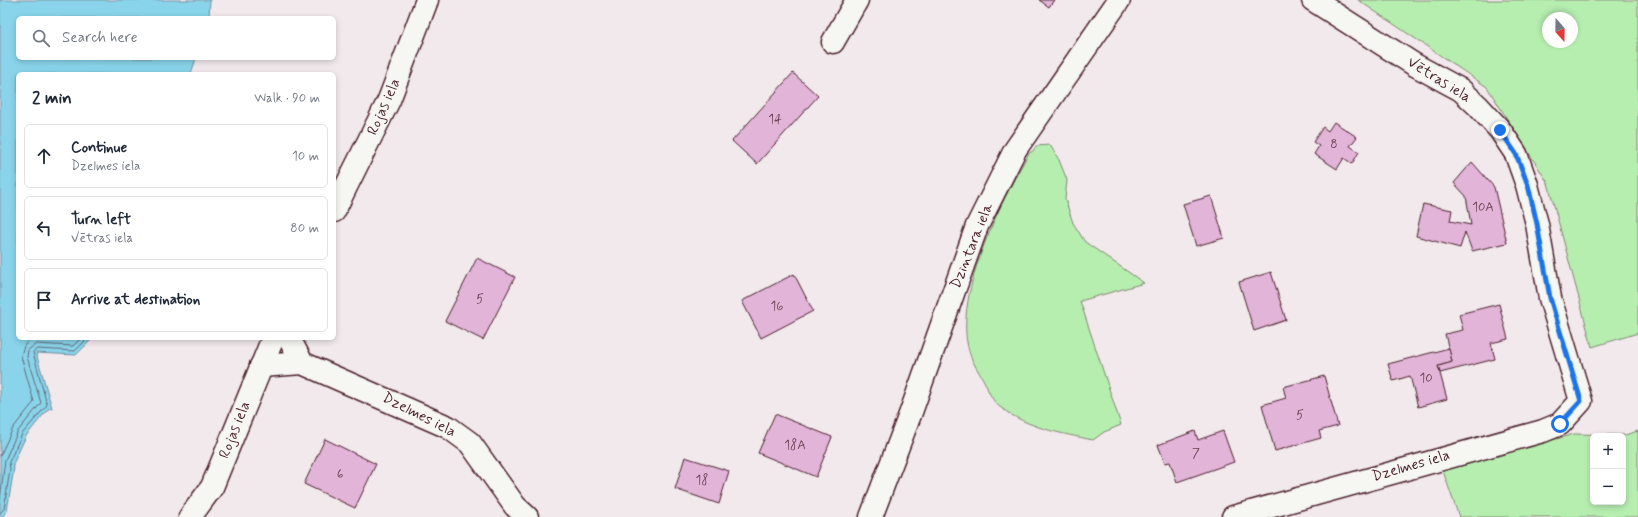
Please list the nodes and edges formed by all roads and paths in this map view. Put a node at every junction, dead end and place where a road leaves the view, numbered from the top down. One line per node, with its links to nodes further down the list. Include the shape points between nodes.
1 (427, 0): 6 (street, Rojas iela, via 389,100)
2 (857, 0): 5 (street)
3 (1119, 0): 14 (street, Dzintara iela, via 1015,150 977,226)
4 (1313, 0): 11 (street, Vētras iela, via 1416,65 1461,90 1500,130 1516,154 1528,185 1550,298)
5 (833, 42)
6 (336, 207)
7 (272, 340): 10 (street, Rojas iela)
8 (290, 340): 9 (street)
9 (302, 362): 10 (street, Dzelmes iela); 13 (street, Dzelmes iela, via 448,427 470,443 515,506)
10 (261, 366): 12 (street, Rojas iela, via 212,487)
11 (1581, 401): 15 (street, Dzelmes iela, via 1560,424 1543,431)
12 (190, 517)
13 (527, 517)
14 (871, 517)
15 (1233, 517)

